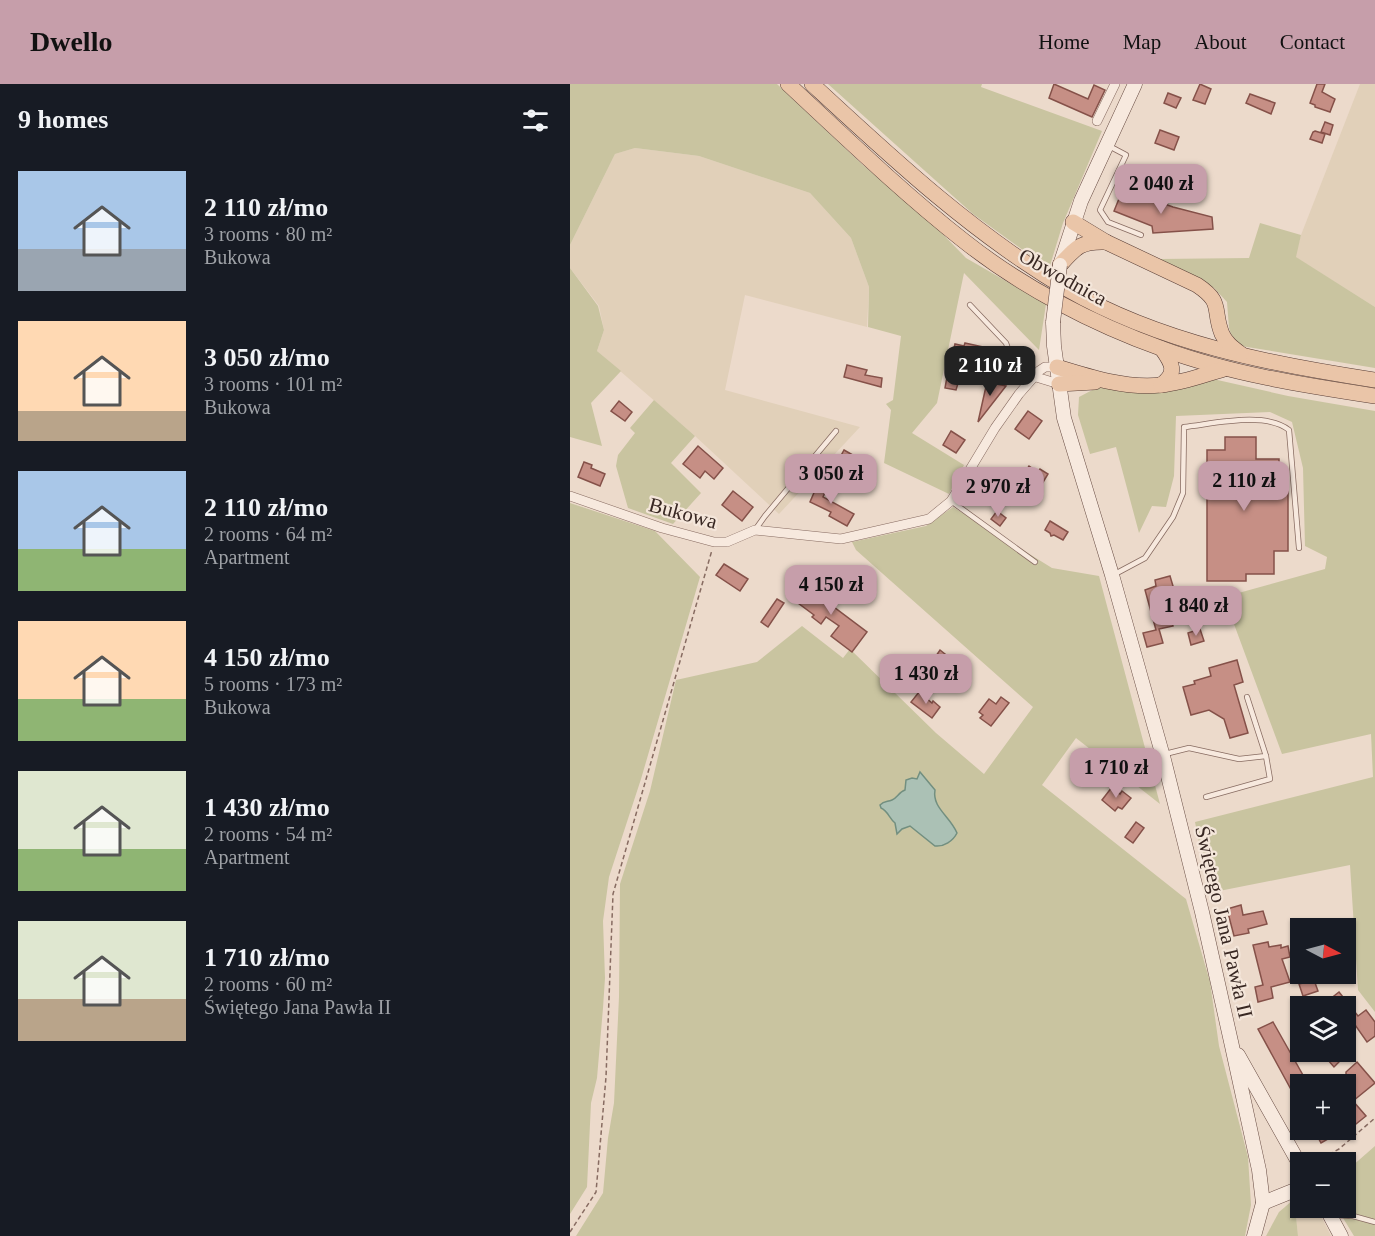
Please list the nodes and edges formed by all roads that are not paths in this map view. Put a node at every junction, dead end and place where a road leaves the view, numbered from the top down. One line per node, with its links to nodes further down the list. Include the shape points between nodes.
1 (788, 84): 14 (main road, Obwodnica, via 863,154 982,254 1071,308)
2 (812, 84): 13 (main road, Obwodnica, via 925,186 1017,256 1067,289)
3 (1115, 84): 5 (street)
4 (1135, 84): 6 (street, Świętego Jana Pawła II)
5 (1097, 121)
6 (1106, 145): 7 (street, Świętego Jana Pawła II); 8 (lane, via 1126,154 1100,210 1103,218)
7 (1073, 222): 9 (main road); 10 (street, Świętego Jana Pawła II)
8 (1141, 235)
9 (1106, 242): 10 (main road, via 1082,244); 12 (main road, via 1197,285 1210,294)
10 (1060, 264): 16 (street, Świętego Jana Pawła II, bridge, via 1053,322)
11 (970, 305): 18 (lane, via 1006,343 1016,371)
12 (1219, 320): 13 (main road, via 1204,336); 15 (main road, via 1228,344)
13 (1187, 340): 15 (main road, Obwodnica)
14 (1162, 349): 17 (main road, Obwodnica); 22 (main road, via 1173,369 1169,380)
15 (1243, 356): 20 (main road, Obwodnica)
16 (1057, 367): 18 (street, Bukowa, via 1045,367); 19 (main road); 21 (street, Świętego Jana Pawła II)
17 (1227, 369): 22 (main road); 23 (main road, Obwodnica)
18 (1032, 380): 21 (street); 26 (street, Bukowa, via 995,428)
19 (1109, 380): 21 (main road); 22 (main road)
20 (1375, 380)
21 (1059, 384): 30 (street, Świętego Jana Pawła II, via 1064,418)
22 (1161, 385)
23 (1375, 396)
24 (836, 430): 27 (lane)
25 (570, 496): 27 (street, Bukowa, via 714,542 727,542)
26 (951, 501): 27 (street, Bukowa, via 929,519 841,539); 29 (lane)
27 (755, 530)
28 (1299, 548): 30 (lane, via 1289,430 1275,421 1262,419 1184,427 1183,493 1173,517 1145,558)
29 (1035, 562)
30 (1112, 575): 32 (street, Świętego Jana Pawła II)
31 (1247, 697): 33 (lane)
32 (1163, 756): 33 (lane, via 1189,747 1239,759); 35 (street, Świętego Jana Pawła II)
33 (1266, 756): 34 (lane, via 1270,779)
34 (1206, 797)
35 (1232, 1046): 36 (street); 38 (street, Świętego Jana Pawła II)
36 (1293, 1152)
37 (1290, 1192): 38 (street)
38 (1263, 1203): 42 (street)
39 (1356, 1217): 41 (lane)
40 (1332, 1218): 43 (street)
41 (1375, 1222)
42 (1254, 1236)
43 (1341, 1236)

